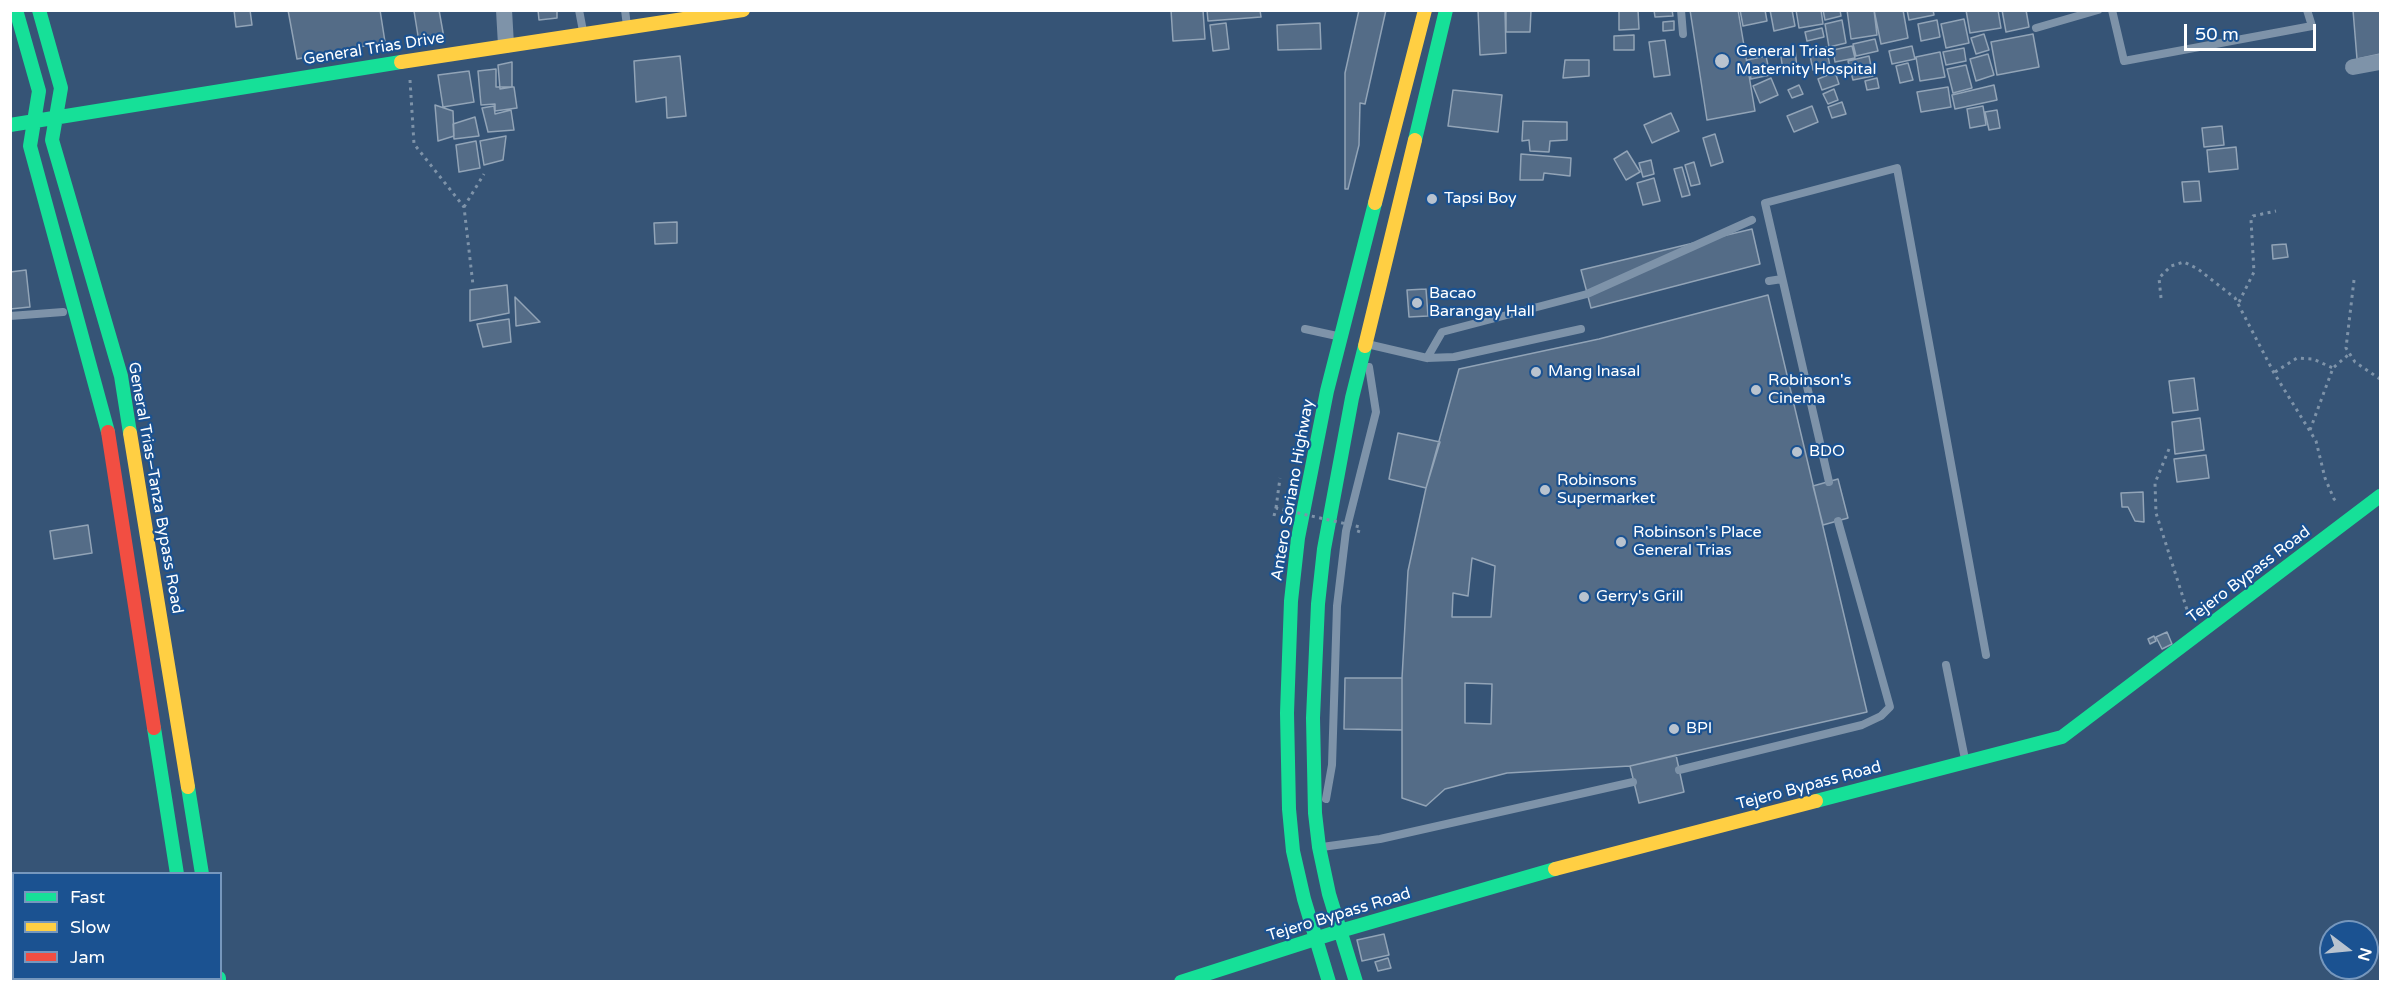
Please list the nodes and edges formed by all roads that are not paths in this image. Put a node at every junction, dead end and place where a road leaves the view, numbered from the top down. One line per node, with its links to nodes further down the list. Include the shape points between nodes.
1 (16, 10): 21 (main road, via 39,92)
2 (39, 10): 20 (main road, General Trias–Tanza Bypass Road, via 61,88)
3 (504, 10): 17 (street)
4 (579, 10): 15 (lane)
5 (625, 10): 13 (lane)
6 (743, 10): 13 (main road, General Trias Drive)
7 (1425, 10): 31 (main road, Antero Soriano Highway)
8 (1446, 10): 31 (main road, Antero Soriano Highway)
9 (1681, 10): 16 (lane)
10 (2098, 10): 14 (lane)
11 (2112, 10): 12 (lane, via 2124,61 2312,26)
12 (2307, 10)
13 (628, 27): 15 (main road, General Trias Drive)
14 (2036, 28)
15 (583, 33): 17 (main road, General Trias Drive)
16 (1683, 34)
17 (506, 45): 20 (main road, General Trias Drive)
18 (2380, 62): 19 (street)
19 (2353, 67)
20 (56, 117): 21 (main road, General Trias Drive); 26 (main road, General Trias–Tanza Bypass Road, via 52,140)
21 (34, 121): 22 (main road, General Trias Drive); 27 (main road, via 30,146)
22 (10, 125)
23 (1752, 220): 32 (lane, via 1587,294 1442,332)
24 (1782, 279): 25 (lane); 33 (lane); 36 (lane, via 1765,203 1896,168)
25 (1769, 280)
26 (100, 304): 27 (main road); 43 (main road, General Trias–Tanza Bypass Road, via 121,376)
27 (70, 311): 28 (lane); 42 (main road, via 105,414)
28 (10, 316)
29 (1305, 329): 31 (lane)
30 (1581, 329): 32 (lane, via 1454,357)
31 (1353, 340): 32 (lane); 41 (main road, Antero Soriano Highway, via 1318,604 1313,768); 41 (lane, via 1376,412 1346,531 1333,661 1332,765); 45 (main road, Antero Soriano Highway, via 1298,538 1289,651 1289,809 1293,851)
32 (1427, 358)
33 (1829, 482)
34 (2380, 496): 38 (main road, Tejero Bypass Road, via 2062,737)
35 (1838, 521): 39 (lane, via 1890,707 1862,725)
36 (1986, 655)
37 (1946, 665): 38 (lane)
38 (1966, 762): 44 (main road, Tejero Bypass Road, via 1529,876)
39 (1679, 770)
40 (1633, 782): 41 (lane, via 1380,839)
41 (1319, 847): 44 (main road, Antero Soriano Highway)
42 (177, 872)
43 (202, 872)
44 (1340, 931): 45 (main road, Tejero Bypass Road); 48 (main road, Antero Soriano Highway)
45 (1315, 939): 46 (main road, Tejero Bypass Road); 47 (main road, Antero Soriano Highway)
46 (1181, 981)
47 (1329, 981)
48 (1356, 981)

